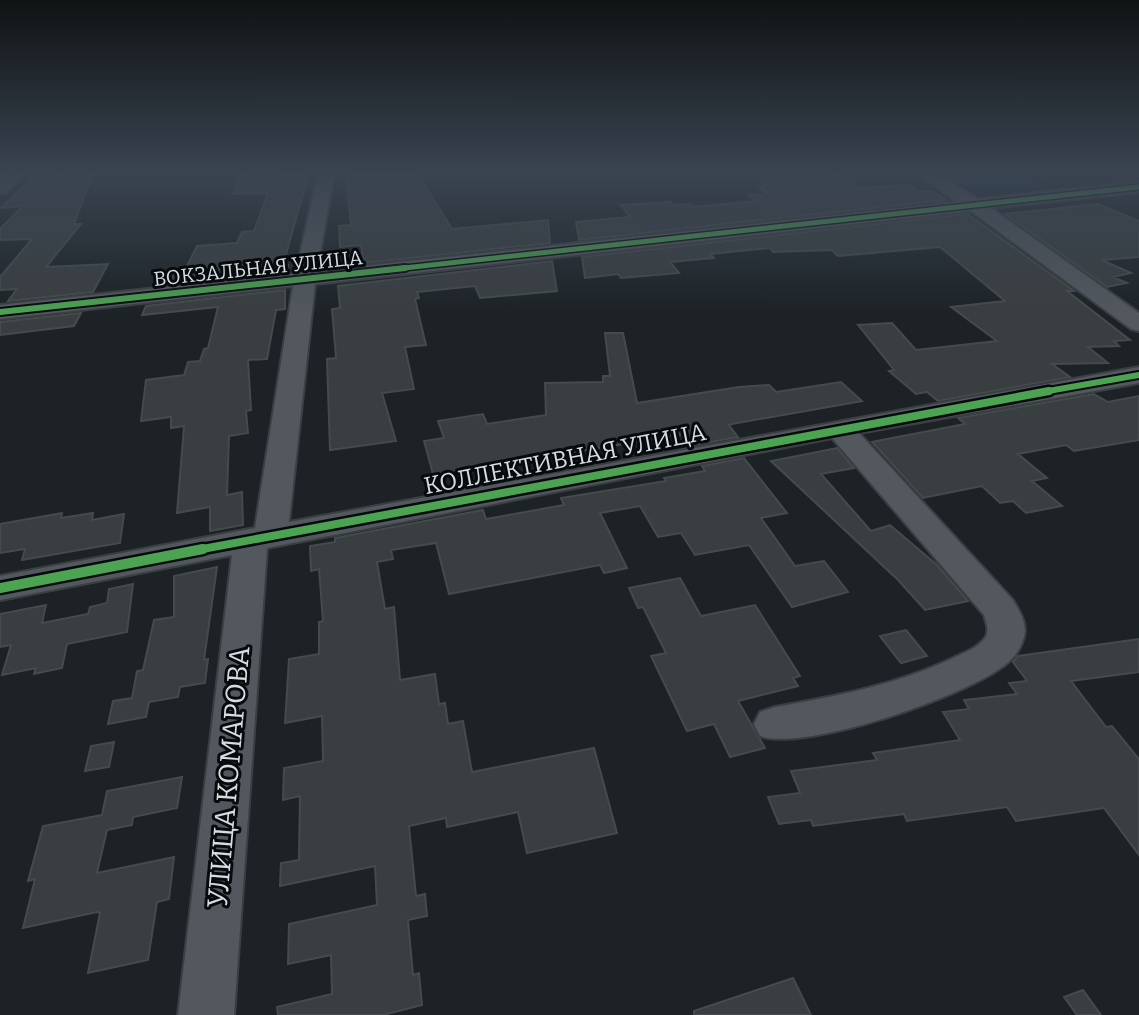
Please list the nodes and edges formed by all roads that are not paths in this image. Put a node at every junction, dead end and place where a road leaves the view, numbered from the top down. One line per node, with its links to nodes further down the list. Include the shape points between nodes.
1 (317, 220): 4 (street, УЛИЦА КОМАРОВА)
2 (838, 220): 4 (street, ВОКЗАЛЬНАЯ УЛИЦА)
3 (996, 220): 6 (street)
4 (305, 280): 5 (street, ВОКЗАЛЬНАЯ УЛИЦА); 9 (street, УЛИЦА КОМАРОВА)
5 (0, 312)
6 (1139, 324)
7 (1139, 375): 8 (street, КОЛЛЕКТИВНАЯ УЛИЦА)
8 (839, 428): 9 (street, КОЛЛЕКТИВНАЯ УЛИЦА); 11 (street, via 1000,609 1005,636 979,663 929,688 885,703)
9 (261, 537): 10 (street, КОЛЛЕКТИВНАЯ УЛИЦА); 12 (street, УЛИЦА КОМАРОВА)
10 (0, 588)
11 (775, 724)
12 (206, 1015)

